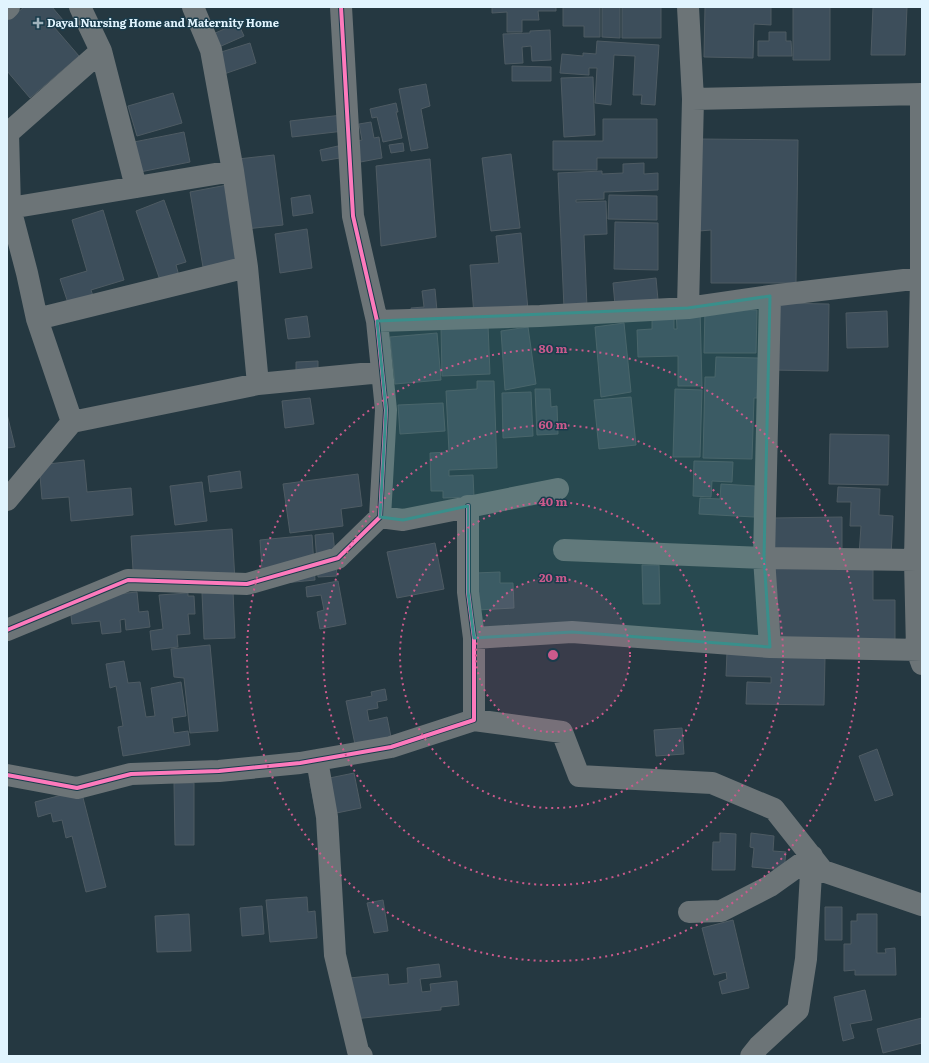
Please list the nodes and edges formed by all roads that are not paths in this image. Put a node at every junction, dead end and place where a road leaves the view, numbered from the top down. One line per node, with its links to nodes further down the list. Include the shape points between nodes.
1 (9, 7): 6 (street)
2 (80, 7): 7 (street)
3 (193, 7): 11 (street, via 211,50)
4 (341, 7): 19 (street, via 353,216)
5 (688, 7): 9 (street)
6 (7, 9)
7 (101, 51): 10 (street); 12 (street)
8 (922, 94): 9 (street); 15 (street)
9 (693, 99): 17 (street)
10 (8, 134): 13 (street)
11 (233, 171): 12 (street); 14 (street)
12 (136, 187): 13 (street)
13 (10, 208): 18 (street)
14 (247, 267): 18 (street); 21 (street)
15 (921, 278): 16 (street); 29 (street)
16 (770, 296): 17 (street); 28 (street)
17 (688, 308): 19 (street)
18 (37, 319): 22 (street)
19 (377, 321): 20 (street)
20 (382, 372): 21 (street); 26 (street, via 386,410)
21 (258, 384): 22 (street)
22 (72, 422): 24 (street)
23 (558, 488): 25 (street)
24 (7, 500)
25 (468, 506): 26 (street, via 403,520); 31 (street, via 468,592)
26 (380, 517): 30 (street, via 338,558 246,584 128,580)
27 (564, 550): 28 (street)
28 (764, 558): 29 (street); 32 (street)
29 (915, 560): 33 (street)
30 (7, 630)
31 (474, 638): 32 (street, via 572,632); 34 (street)
32 (770, 647): 33 (street)
33 (920, 654)
34 (474, 720): 35 (street, via 391,747); 37 (street, via 562,732 579,776 712,784 774,809)
35 (317, 760): 36 (street, via 219,771 131,774 77,788); 40 (street, via 327,817 335,955 358,1051)
36 (7, 775)
37 (812, 856): 38 (street, via 823,871); 39 (street, via 770,886 721,911); 41 (street, via 806,959 798,1010)
38 (922, 905)
39 (689, 912)
40 (362, 1056)
41 (751, 1056)

